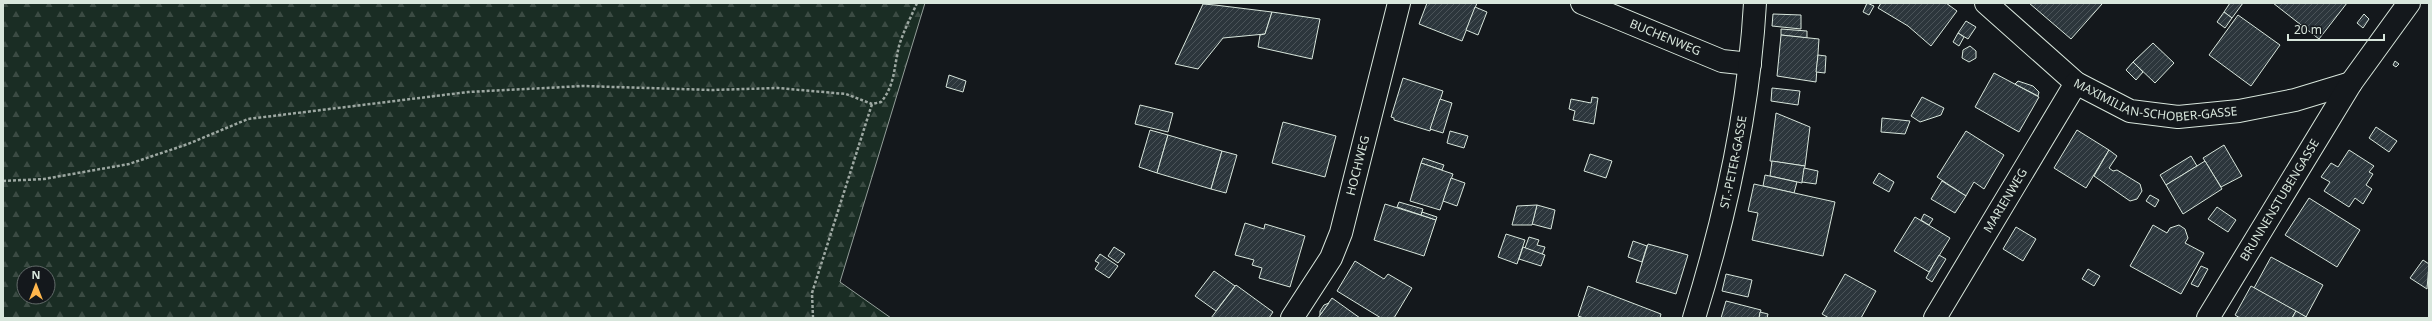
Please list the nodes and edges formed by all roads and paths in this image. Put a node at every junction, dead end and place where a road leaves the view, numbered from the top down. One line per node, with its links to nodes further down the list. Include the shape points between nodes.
1 (917, 3): 10 (path, via 899,46 895,73 887,95 881,102)
2 (1399, 3): 13 (street, HOCHWEG, via 1341,233 1331,258)
3 (1582, 3): 7 (street, BUCHENWEG, via 1722,61)
4 (1755, 3): 7 (street, ST.-PETER-GASSE)
5 (1986, 3): 8 (street, MAXIMILIAN-SCHOBER-GASSE)
6 (2409, 3): 9 (street, BRUNNENSTUBENGASSE)
7 (1750, 64): 14 (street, ST.-PETER-GASSE, via 1737,153 1712,258)
8 (2076, 83): 9 (street, MAXIMILIAN-SCHOBER-GASSE, via 2130,110 2178,118 2239,111 2295,100); 15 (street, MARIENWEG)
9 (2351, 83): 16 (street, BRUNNENSTUBENGASSE)
10 (872, 104): 11 (path, via 846,94 778,88 712,90 583,86 468,92 248,119 188,144 129,164 44,180); 12 (path, via 812,293)
11 (3, 181)
12 (813, 318)
13 (1292, 318)
14 (1694, 318)
15 (1935, 318)
16 (2208, 318)

